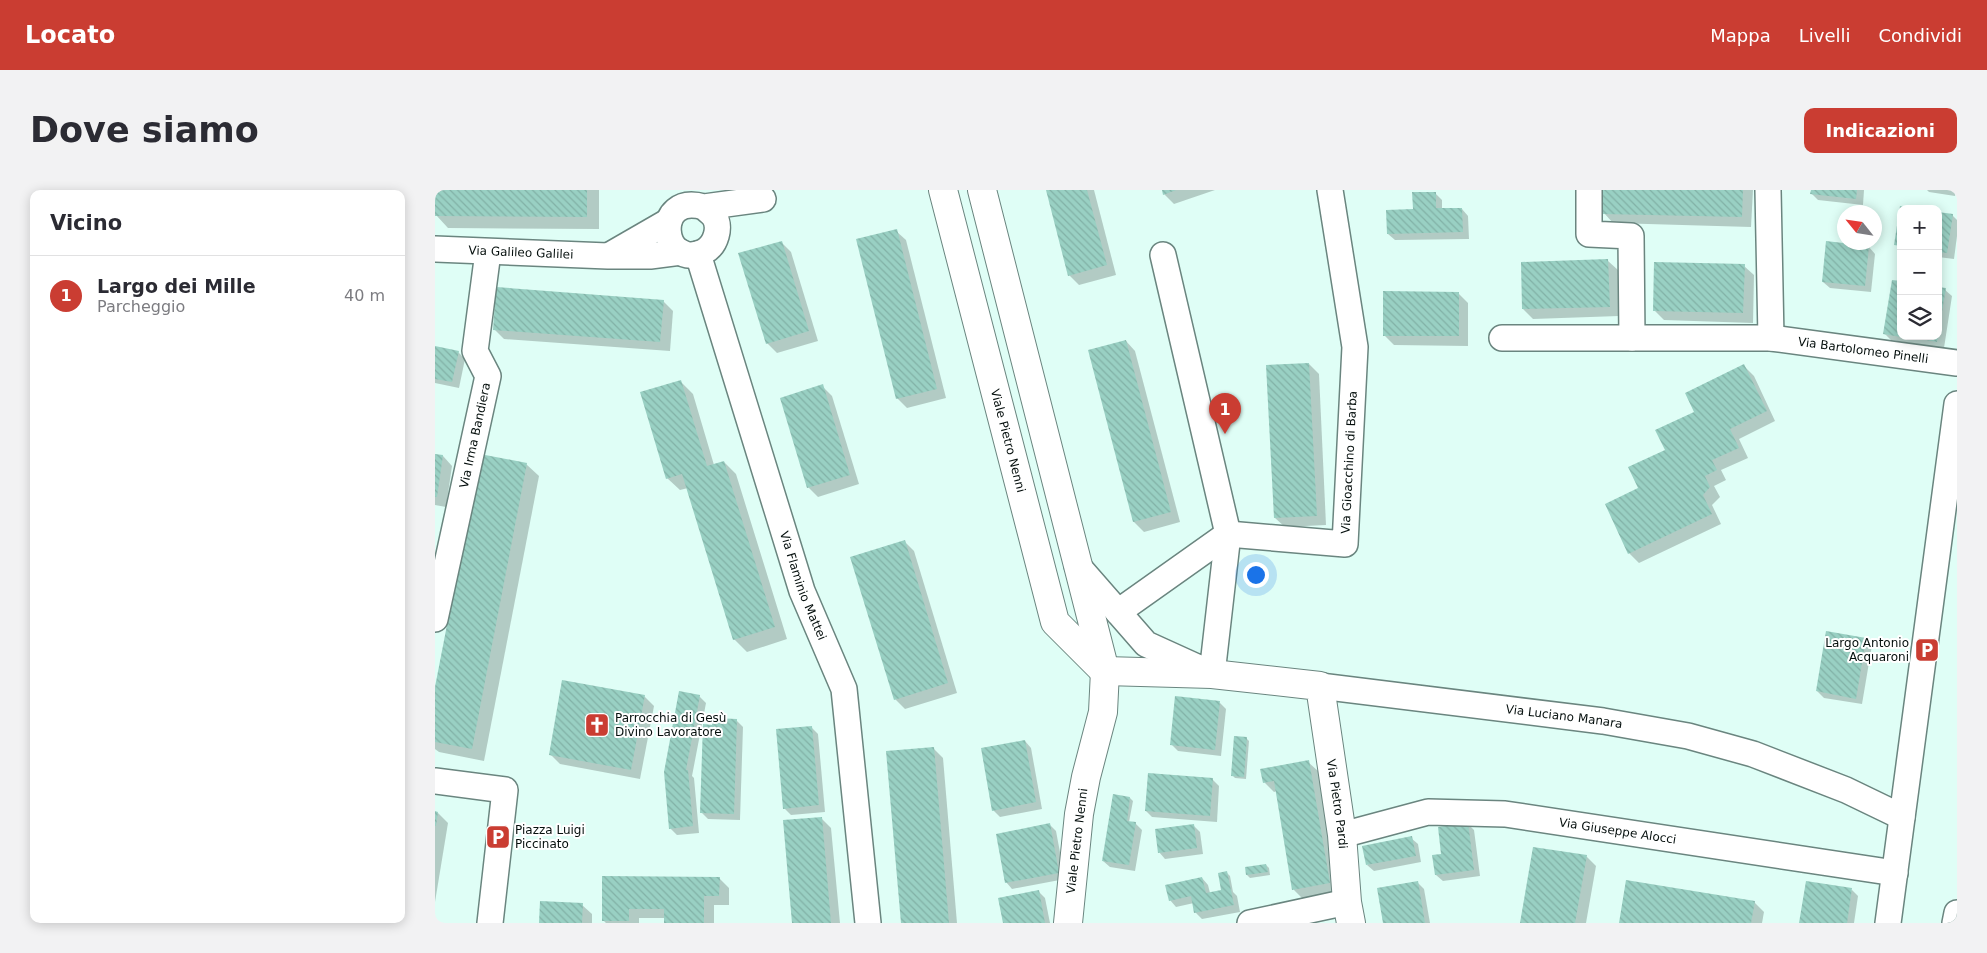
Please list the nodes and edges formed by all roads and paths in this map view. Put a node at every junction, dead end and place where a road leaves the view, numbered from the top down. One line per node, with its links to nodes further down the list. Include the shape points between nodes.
1 (943, 190): 24 (street, Viale Pietro Nenni, via 1055,622)
2 (982, 190): 21 (street, Viale Pietro Nenni)
3 (1330, 190): 20 (street, Via Gioacchino di Barba, via 1355,347 1345,544)
4 (1589, 190): 15 (street, via 1589,234 1631,236)
5 (1768, 190): 16 (street)
6 (772, 194): 7 (street); 10 (street)
7 (704, 207): 8 (street, via 683,206); 10 (street, via 717,224 717,236)
8 (669, 221): 10 (street, via 667,229 673,246); 13 (street)
9 (435, 249): 11 (street, Via Galileo Galilei)
10 (697, 250): 13 (street, Via Galileo Galilei, via 650,256); 34 (street, Via Flaminio Mattei, via 802,591 844,689)
11 (488, 252): 13 (street, Via Galileo Galilei); 23 (street, Via Irma Bandiera, via 475,350 488,376)
12 (1163, 255): 20 (street)
13 (607, 256)
14 (1502, 338): 15 (street, Via Bartolomeo Pinelli)
15 (1632, 338): 16 (street, Via Bartolomeo Pinelli)
16 (1771, 338): 17 (street, Via Bartolomeo Pinelli)
17 (1957, 363)
18 (1957, 404): 19 (street)
19 (1953, 486): 28 (street)
20 (1228, 534): 22 (street); 25 (street)
21 (1077, 565): 22 (street); 24 (street, Viale Pietro Nenni)
22 (1118, 612): 25 (street, via 1146,644)
23 (435, 619)
24 (1105, 671): 25 (street, Via Luciano Manara); 35 (street, Viale Pietro Nenni, via 1103,712 1079,814)
25 (1212, 674): 26 (street, Via Luciano Manara)
26 (1321, 686): 28 (street, Via Luciano Manara, via 1603,722 1687,736 1753,754 1846,790); 29 (street, Via Pietro Pardi)
27 (435, 781): 33 (street, via 505,790)
28 (1902, 818): 30 (street)
29 (1342, 836): 30 (street, Via Giuseppe Alocci, via 1428,812 1505,814); 31 (street, Via Pietro Pardi)
30 (1895, 873): 37 (street)
31 (1349, 912): 36 (street)
32 (1957, 913): 38 (street)
33 (489, 923)
34 (868, 923)
35 (1068, 923)
36 (1250, 923)
37 (1888, 923)
38 (1955, 923)

